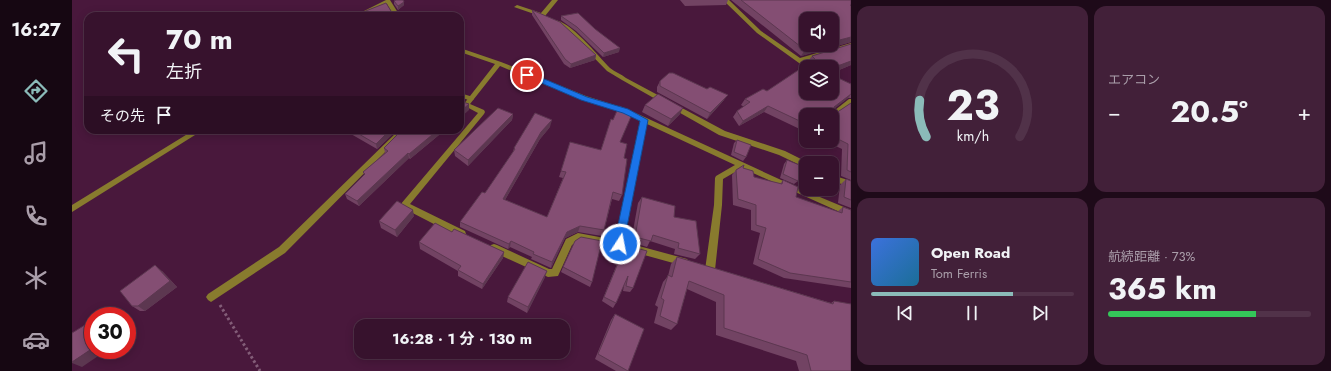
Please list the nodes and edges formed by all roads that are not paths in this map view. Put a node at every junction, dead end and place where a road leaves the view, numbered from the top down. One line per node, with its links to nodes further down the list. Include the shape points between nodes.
1 (555, 0): 6 (street)
2 (726, 0): 9 (street, via 759,32)
3 (517, 7): 6 (street)
4 (365, 12): 5 (street, via 388,1)
5 (395, 12)
6 (542, 15): 20 (street, via 567,27 609,70 624,80 722,133)
7 (851, 45): 9 (street)
8 (464, 51): 10 (street)
9 (799, 60)
10 (499, 63): 12 (street); 15 (street)
11 (464, 96): 12 (street)
12 (471, 99): 16 (street, via 466,106 482,112)
13 (851, 101): 14 (street)
14 (839, 110)
15 (644, 120): 21 (street); 27 (street)
16 (464, 133)
17 (193, 134): 24 (street)
18 (399, 134): 29 (street, via 282,250)
19 (464, 134): 26 (street, via 404,205)
20 (799, 162)
21 (741, 165): 25 (street); 27 (street, via 719,178 718,205 706,268)
22 (839, 180): 23 (street)
23 (851, 184)
24 (72, 209)
25 (851, 214)
26 (473, 239)
27 (620, 244): 28 (street, via 578,237 569,242 555,273 548,273)
28 (487, 245)
29 (211, 296)

